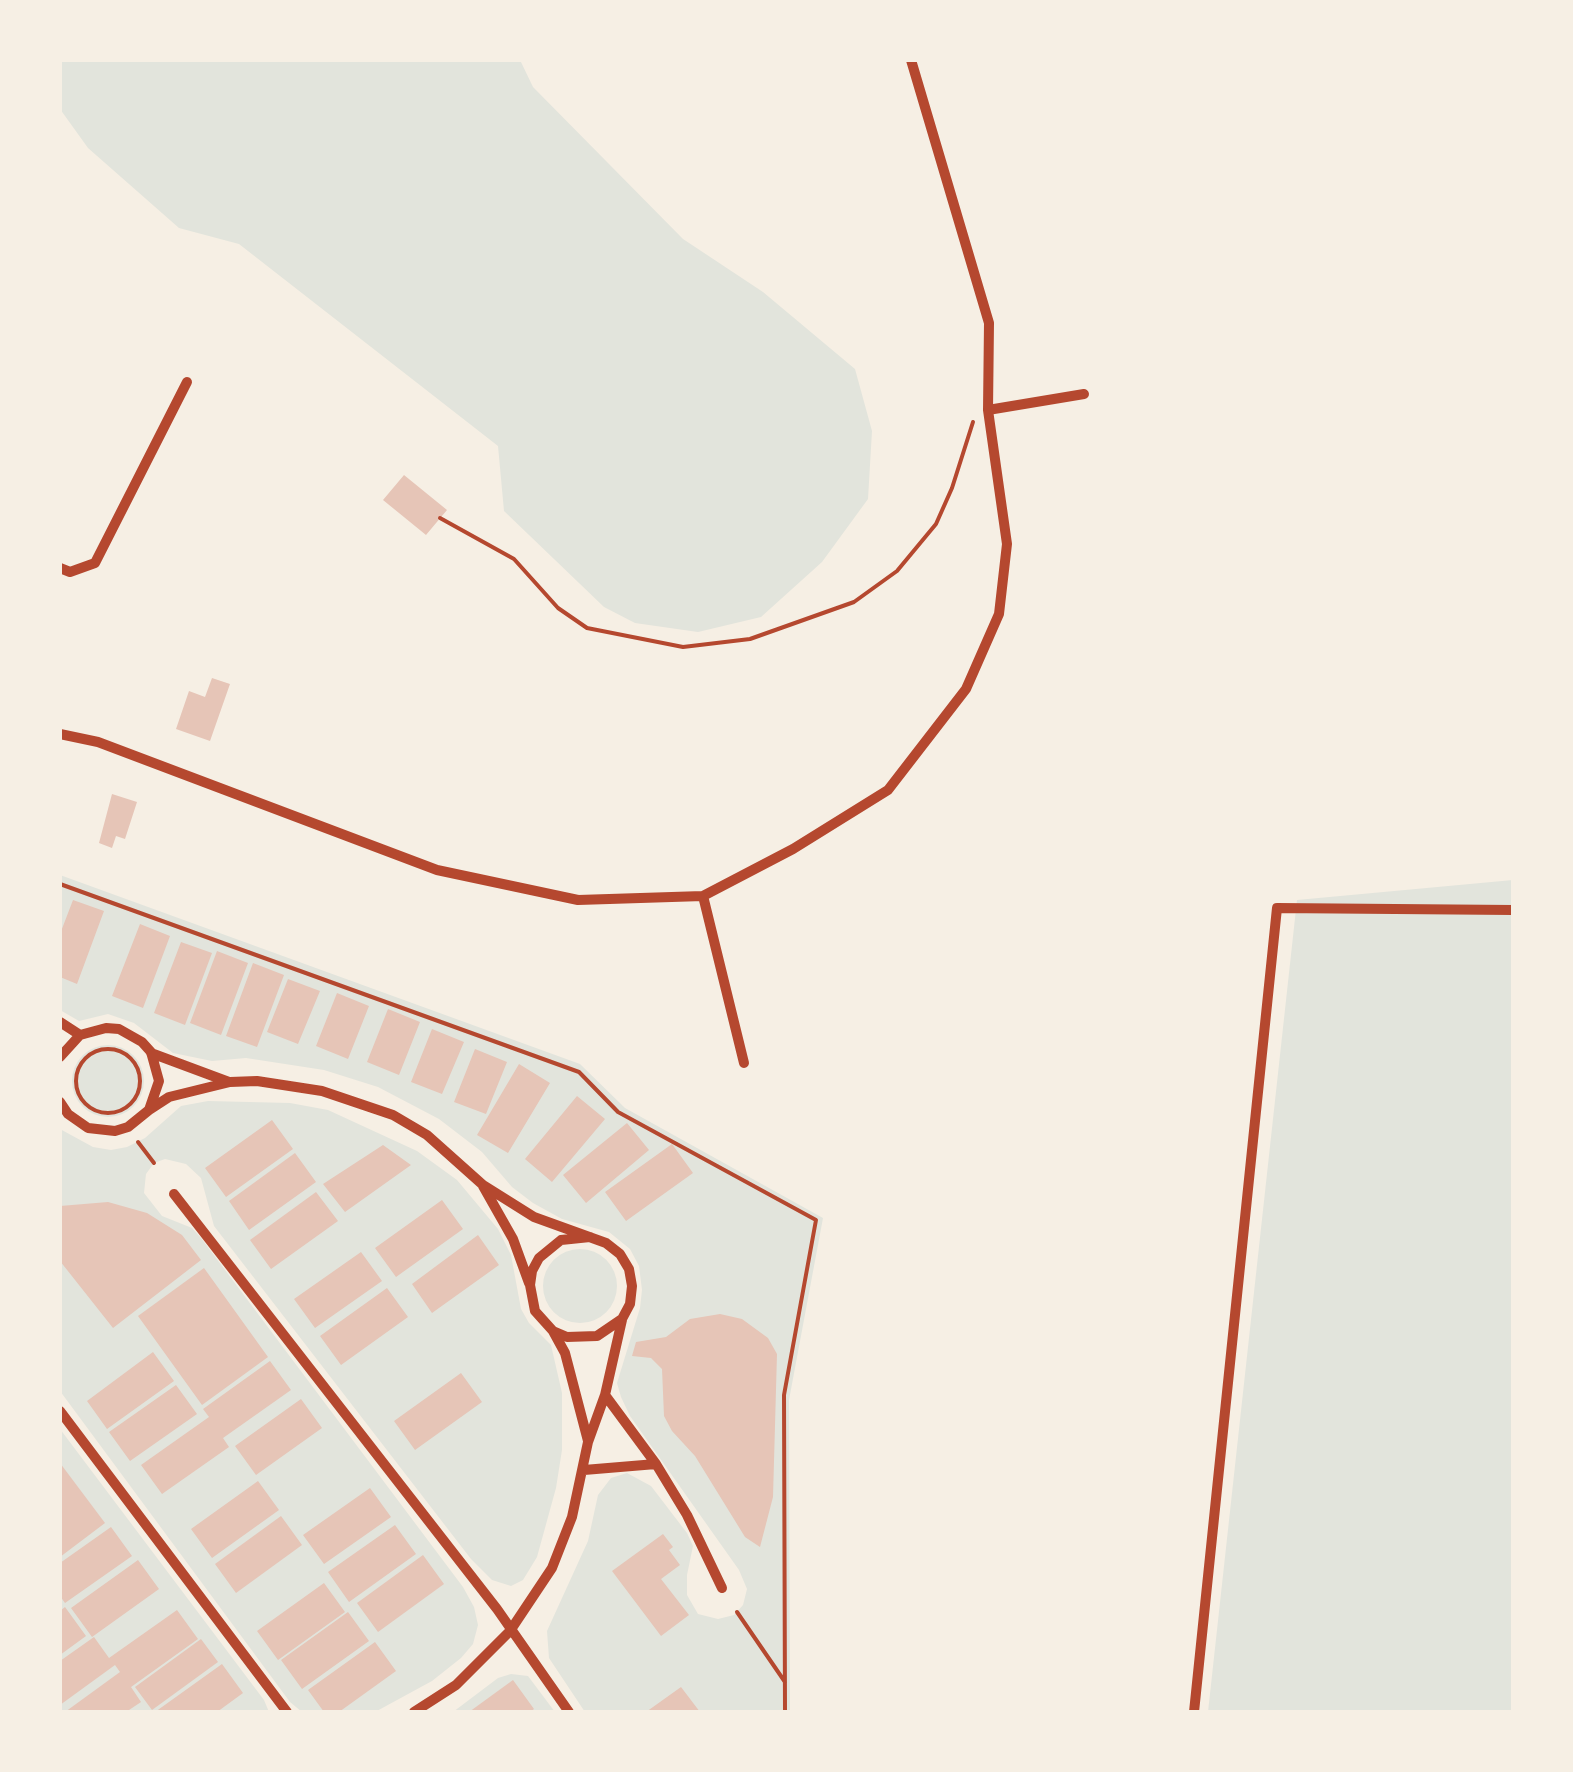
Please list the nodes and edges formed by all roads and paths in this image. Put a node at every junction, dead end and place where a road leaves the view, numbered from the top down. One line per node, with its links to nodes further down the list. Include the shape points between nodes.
1 (911, 60): 4 (street, via 989,323)
2 (187, 382): 6 (street, via 95,563 70,572)
3 (1084, 394): 4 (street)
4 (988, 410): 5 (path, via 970,428 936,524 897,571 854,602 750,639 683,647 587,628 558,608 514,559); 9 (street, via 1008,544 999,614 966,689 888,790)
5 (440, 518)
6 (60, 568)
7 (60, 734): 9 (street, via 98,742 436,870 578,900)
8 (60, 884): 36 (path, via 579,1072 618,1112 816,1220 784,1396)
9 (703, 896): 15 (street)
10 (1513, 910): 41 (street, via 1277,908)
11 (60, 1022): 12 (street)
12 (80, 1035): 13 (street, via 119,1030); 14 (street)
13 (151, 1052): 16 (street); 18 (street, via 158,1082)
14 (60, 1056)
15 (744, 1063)
16 (230, 1082): 18 (street, via 169,1097); 22 (street, via 322,1090 393,1115)
17 (62, 1109): 18 (street, via 101,1131 128,1127)
18 (149, 1110)
19 (95, 1111): 19 (path, via 115,1113 138,1094 136,1065 121,1052 91,1053 78,1068 76,1088)
20 (138, 1142): 21 (path)
21 (154, 1163)
22 (483, 1185): 24 (street, via 534,1216); 25 (street)
23 (174, 1194): 35 (street)
24 (590, 1237): 25 (street, via 549,1247); 26 (street, via 606,1242 629,1269 630,1304)
25 (530, 1285): 27 (street, via 536,1311)
26 (622, 1319): 27 (street, via 582,1338); 28 (street)
27 (554, 1331): 30 (street)
28 (605, 1396): 30 (street); 31 (street)
29 (60, 1410): 37 (street)
30 (588, 1442): 32 (street)
31 (656, 1464): 32 (street); 33 (street)
32 (584, 1470): 35 (street, via 552,1568)
33 (722, 1588)
34 (737, 1612): 36 (path)
35 (510, 1632): 38 (street, via 456,1685); 39 (street)
36 (785, 1683): 40 (path)
37 (287, 1712)
38 (414, 1712)
39 (569, 1712)
40 (786, 1712)
41 (1194, 1712)

